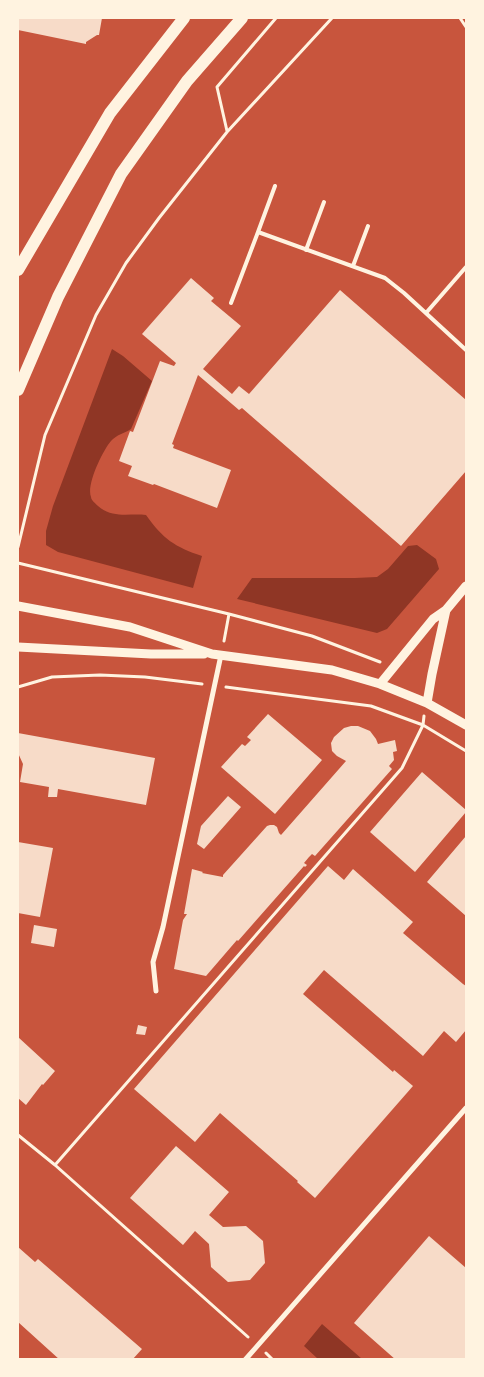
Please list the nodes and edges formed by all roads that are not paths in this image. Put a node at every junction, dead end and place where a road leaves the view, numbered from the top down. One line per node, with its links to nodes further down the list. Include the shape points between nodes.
1 (184, 18): 10 (main road, via 110,113)
2 (242, 18): 14 (main road, via 187,81 120,174 58,297)
3 (275, 186): 6 (lane)
4 (324, 202): 7 (lane)
5 (368, 226): 8 (lane)
6 (258, 232): 7 (lane); 11 (lane)
7 (306, 250): 8 (lane)
8 (353, 266): 12 (lane, via 385,278)
9 (466, 267): 12 (lane)
10 (18, 270)
11 (231, 302)
12 (426, 313): 13 (lane)
13 (466, 349)
14 (18, 390)
15 (466, 586): 17 (street)
16 (18, 606): 19 (street, via 130,627)
17 (446, 610): 20 (street, via 433,619); 21 (street)
18 (18, 647): 19 (street)
19 (216, 655): 20 (street, via 332,670); 23 (street, via 214,685 153,962)
20 (380, 684): 21 (street)
21 (427, 703): 22 (street)
22 (466, 725)
23 (156, 991)
24 (466, 1108): 25 (street)
25 (245, 1360)

